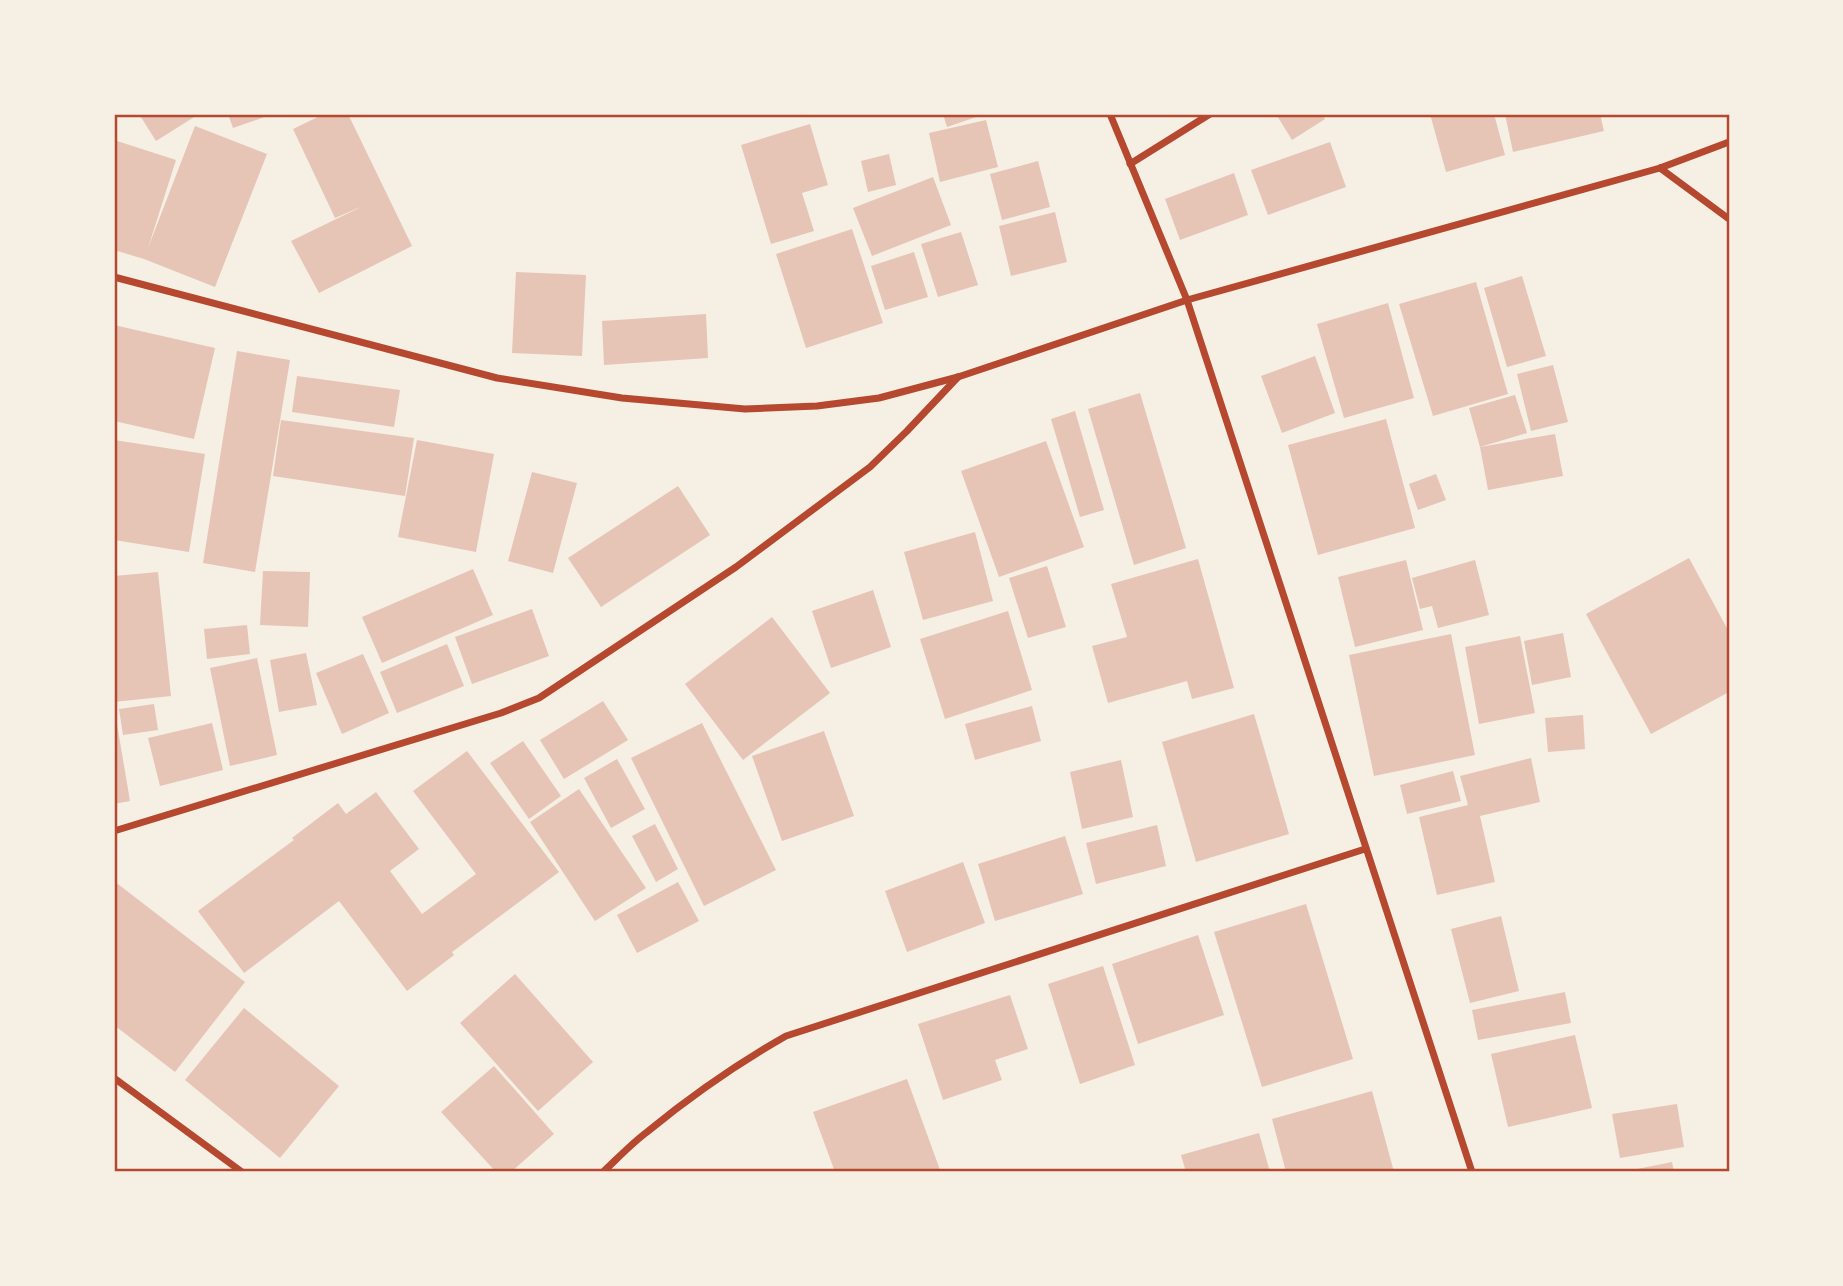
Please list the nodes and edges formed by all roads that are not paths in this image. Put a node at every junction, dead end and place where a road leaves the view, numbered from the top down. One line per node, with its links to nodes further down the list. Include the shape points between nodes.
1 (1110, 114): 4 (street)
2 (1210, 114): 4 (street)
3 (1729, 142): 5 (street)
4 (1130, 163): 8 (street)
5 (1660, 168): 6 (street); 8 (street)
6 (1729, 219)
7 (114, 276): 9 (street, via 497,378 622,397 745,409 817,406 879,398)
8 (1187, 300): 9 (street); 11 (street)
9 (958, 377): 10 (street, via 870,467 736,567 539,698)
10 (114, 831)
11 (1365, 849): 14 (street, via 786,1036 747,1058 665,1118); 15 (street)
12 (114, 1078): 13 (street)
13 (242, 1172)
14 (603, 1172)
15 (1472, 1172)

